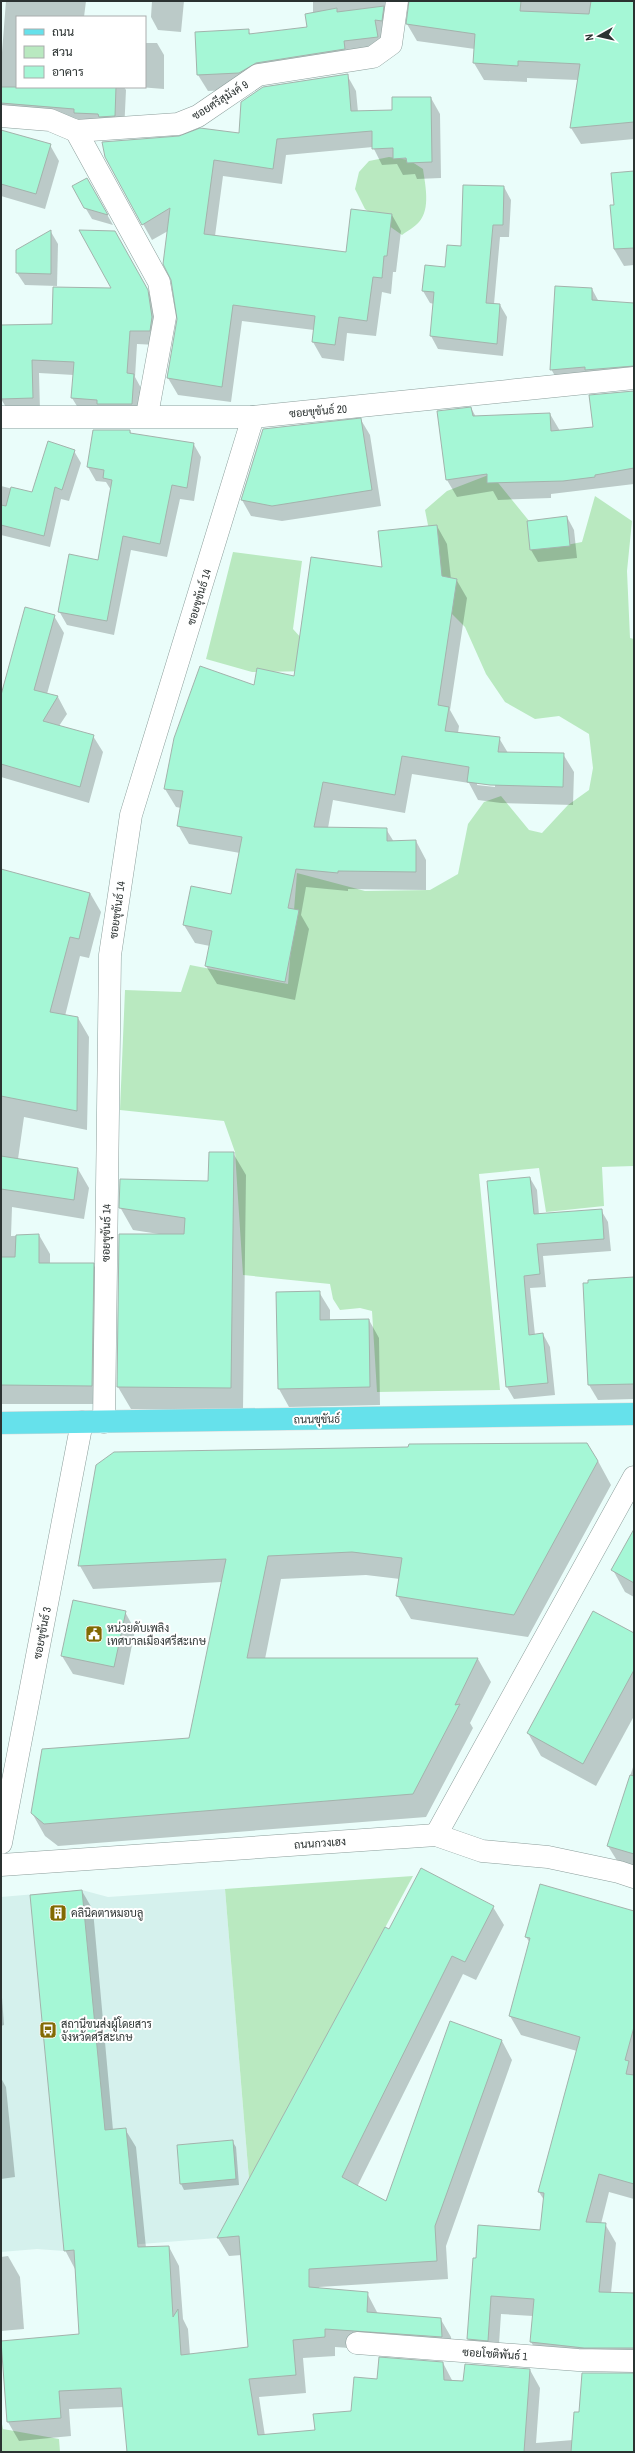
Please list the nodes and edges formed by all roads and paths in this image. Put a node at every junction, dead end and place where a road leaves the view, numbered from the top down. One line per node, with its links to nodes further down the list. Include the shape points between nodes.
1 (397, 1): 3 (street, ซอยศรีสุมังค์ 9, via 391,44 373,57 258,75 198,116 178,124)
2 (1, 116): 3 (street, ซอยศรีสุมังค์ 9, via 50,120)
3 (76, 131): 5 (street, via 159,282 165,317)
4 (634, 378): 7 (street, ซอยขุขันธ์ 20)
5 (147, 415): 6 (street, ซอยขุขันธ์ 20); 7 (street, ซอยขุขันธ์ 20)
6 (1, 417)
7 (253, 417): 10 (street, ซอยขุขันธ์ 14, via 131,816 110,955)
8 (634, 1414): 10 (main road, ถนนขุขันธ์)
9 (82, 1422): 10 (main road, ถนนขุขันธ์); 11 (main road, ถนนขุขันธ์); 14 (street, ซอยขุขันธ์ 3)
10 (104, 1422)
11 (1, 1423)
12 (634, 1477): 13 (street)
13 (436, 1835): 15 (street, ถนนกวงเฮง); 16 (street, ถนนกวงเฮง, via 482,1851 548,1857)
14 (1, 1843)
15 (1, 1865)
16 (634, 1877)
17 (357, 2343): 18 (street, ซอยโชติพันธ์ 1, via 578,2360)
18 (634, 2361)

